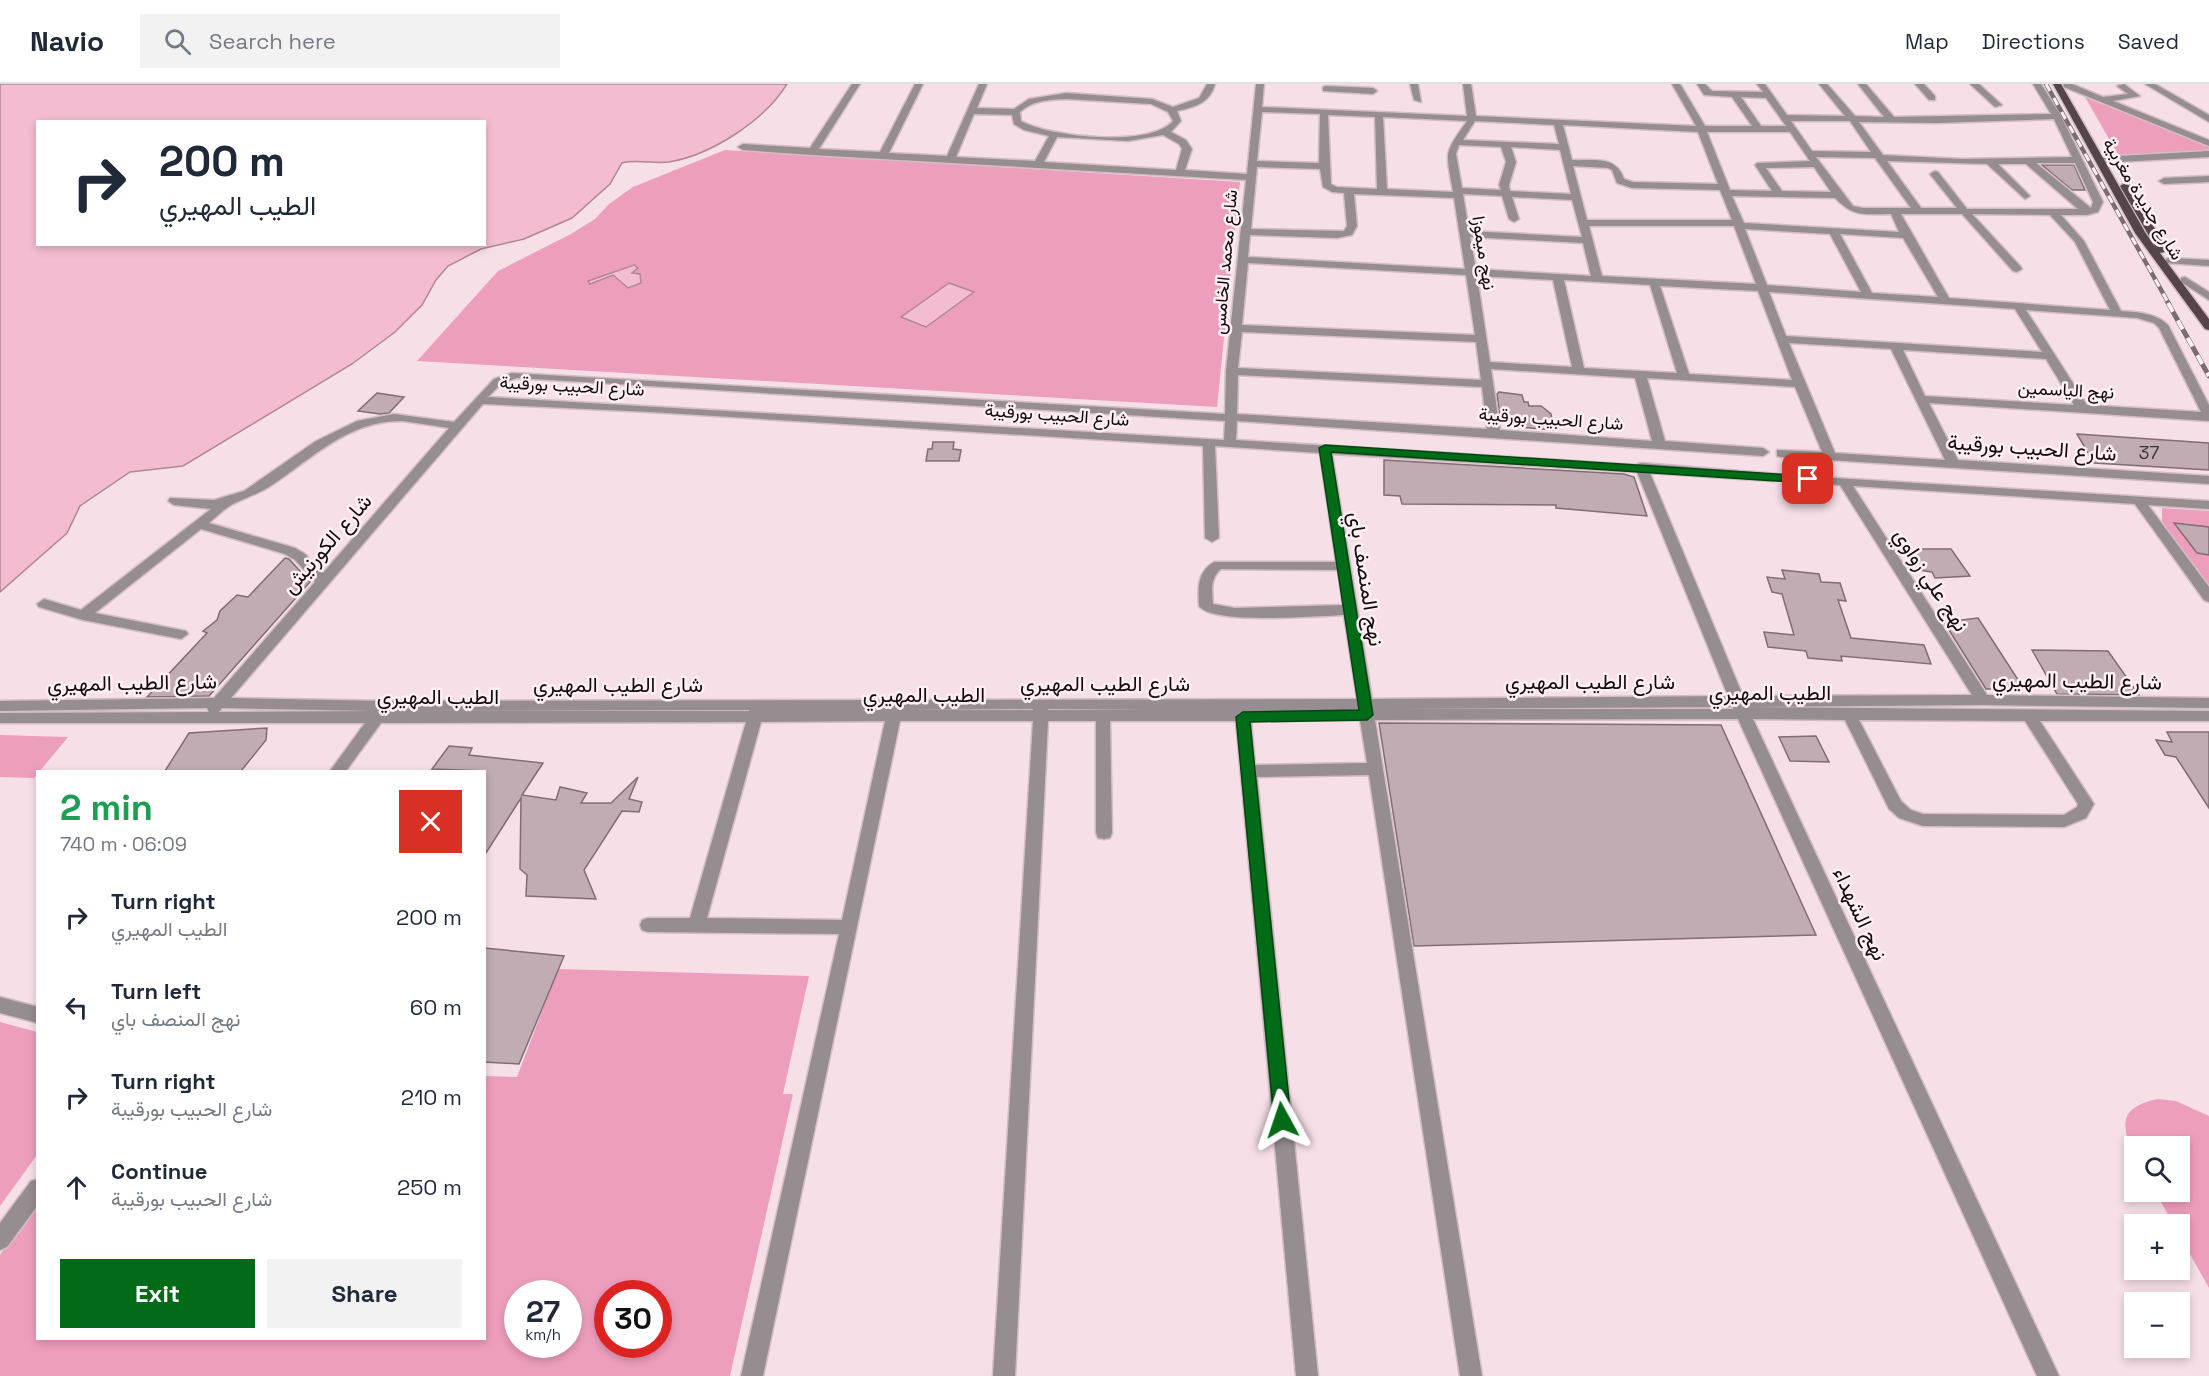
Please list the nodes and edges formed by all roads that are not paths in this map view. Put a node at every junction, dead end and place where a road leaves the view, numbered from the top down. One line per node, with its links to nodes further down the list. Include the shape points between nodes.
1 (856, 84): 51 (street)
2 (919, 84): 54 (street)
3 (983, 84): 31 (street)
4 (1067, 84): 23 (street)
5 (1211, 84): 30 (street, via 1204,100)
6 (1260, 84): 29 (street, شارع محمد الخامس)
7 (1414, 84): 26 (street)
8 (1467, 84): 38 (street)
9 (1676, 84): 41 (street)
10 (1701, 84): 21 (street, via 1709,94)
11 (1761, 84): 22 (street)
12 (1823, 84): 39 (street)
13 (1862, 84): 36 (street)
14 (1919, 84): 24 (street)
15 (1974, 84): 28 (street)
16 (2037, 84): 34 (street)
17 (2063, 84): 25 (street); 58 (main road, شارع جديدة مغربية)
18 (2149, 84): 37 (street)
19 (2121, 86): 25 (street, via 2136,96)
20 (1326, 89): 27 (street)
21 (1735, 95): 22 (street); 42 (street)
22 (1768, 95): 35 (street)
23 (1066, 96): 30 (street, via 1152,102); 32 (street, via 1030,102)
24 (1932, 98)
25 (2101, 99): 47 (street)
26 (1418, 100)
27 (1374, 102): 33 (street); 38 (street); 73 (street)
28 (1998, 105)
29 (1257, 109): 33 (street); 63 (street, شارع محمد الخامس)
30 (1172, 110): 44 (street, via 1176,121)
31 (972, 111): 32 (street); 56 (street)
32 (1016, 112): 45 (street, via 1022,127)
33 (1324, 113): 65 (street)
34 (2057, 116): 36 (street); 57 (street)
35 (1784, 118): 39 (street); 43 (street)
36 (1891, 119): 39 (street)
37 (2209, 119)
38 (1472, 120): 40 (street); 46 (street)
39 (1853, 120): 55 (street)
40 (1558, 123): 41 (street); 50 (street)
41 (1702, 129): 42 (street); 72 (street)
42 (1758, 129): 43 (street)
43 (1791, 129): 52 (street)
44 (1164, 132): 45 (street, via 1135,138); 66 (street, via 1183,142 1187,149)
45 (1054, 135): 62 (street)
46 (1456, 142): 48 (street); 74 (street, نهج ميموزا, via 1451,154)
47 (2209, 143)
48 (1505, 144): 50 (street); 75 (street, via 1511,162 1504,177)
49 (743, 147): 51 (street)
50 (1564, 147): 61 (street)
51 (812, 152): 54 (street)
52 (1809, 154): 55 (street); 64 (street)
53 (2209, 154): 58 (street)
54 (883, 155): 56 (street)
55 (1879, 156): 60 (street); 81 (street)
56 (950, 159): 62 (street)
57 (2077, 160): 59 (street); 84 (street, via 2098,202 2098,207)
58 (2105, 160): 94 (main road, شارع جديدة مغربية); 109 (main road, شارع جديدة مغربية, via 2145,242)
59 (2028, 161): 60 (street); 84 (street)
60 (1990, 162): 78 (street)
61 (1568, 163): 72 (street, via 1610,165 1620,181 1632,185); 79 (street)
62 (1038, 164): 66 (street)
63 (1251, 164): 65 (street); 68 (street, شارع محمد الخامس)
64 (1816, 164): 76 (street, via 1760,165); 77 (street)
65 (1324, 166): 71 (street, via 1328,188)
66 (1180, 173): 68 (street)
67 (1935, 174): 82 (street)
68 (1250, 177): 89 (street, شارع محمد الخامس)
69 (2209, 179): 70 (street)
70 (2164, 181)
71 (1349, 190): 73 (street); 89 (street, via 1352,226 1347,232)
72 (1727, 190): 76 (street); 87 (street)
73 (1382, 192): 74 (street)
74 (1458, 193): 75 (street); 90 (street, نهج ميموزا)
75 (1505, 193): 79 (street); 85 (street)
76 (1779, 194): 77 (street)
77 (1838, 195): 80 (street, via 1853,210)
78 (2025, 196)
79 (1576, 197): 86 (street)
80 (1895, 212): 81 (street); 91 (street)
81 (1919, 212): 82 (street)
82 (1965, 212): 83 (street); 96 (street)
83 (2053, 212): 84 (street); 108 (street, via 2079,242)
84 (2088, 212)
85 (1514, 219)
86 (1583, 223): 87 (street); 92 (street)
87 (1740, 225): 88 (street); 102 (street)
88 (1833, 231): 91 (street); 103 (street)
89 (1245, 232): 93 (street, شارع محمد الخامس)
90 (1464, 234): 92 (street); 97 (street, نهج ميموزا)
91 (1906, 235): 105 (street)
92 (1588, 240): 99 (street)
93 (1242, 260): 97 (street); 110 (street, شارع محمد الخامس)
94 (2170, 261): 95 (street); 100 (main road, شارع جديدة مغربية)
95 (2209, 263)
96 (2017, 269)
97 (1471, 271): 98 (street); 111 (street, نهج ميموزا)
98 (1558, 277): 99 (street); 117 (street)
99 (1597, 278): 101 (street)
100 (2185, 280): 104 (street); 107 (main road, شارع جديدة مغربية)
101 (1654, 282): 102 (street); 119 (street)
102 (1764, 288): 103 (street); 112 (street)
103 (1868, 295): 105 (street)
104 (2209, 297)
105 (1946, 301): 106 (street)
106 (2018, 306): 108 (street); 114 (street)
107 (2209, 310)
108 (2117, 313): 127 (street, via 2149,317 2162,324)
109 (2209, 327)
110 (1236, 328): 111 (street); 116 (street, شارع محمد الخامس)
111 (1481, 339): 115 (street, نهج ميموزا)
112 (1783, 339): 113 (street); 121 (street)
113 (1895, 346): 114 (street); 124 (street)
114 (2050, 356): 126 (street)
115 (1485, 365): 117 (street); 120 (street, نهج ميموزا)
116 (1232, 371): 120 (street); 128 (street, شارع محمد الخامس)
117 (1579, 371): 118 (street)
118 (1640, 374): 119 (street); 132 (street)
119 (1684, 377): 121 (street)
120 (1487, 384): 130 (street, نهج ميموزا)
121 (1799, 384): 137 (street)
122 (683, 385): 123 (street, شارع الحبيب بورقيبة, via 516,375 498,381); 125 (street, via 667,388 657,396 658,405); 125 (street, via 696,389 697,398 687,406); 128 (street, شارع الحبيب بورقيبة)
123 (481, 399): 125 (street, شارع الحبيب بورقيبة); 129 (street, شارع الكورنيش)
124 (1921, 399): 126 (street, نهج الياسمين); 138 (street)
125 (671, 409): 131 (street, شارع الحبيب بورقيبة)
126 (2084, 409): 127 (street, نهج الياسمين)
127 (2209, 416)
128 (1230, 417): 130 (street, شارع الحبيب بورقيبة); 133 (street, شارع محمد الخامس)
129 (458, 426): 146 (street, via 385,418 352,427 320,442 244,496); 151 (street, شارع الكورنيش)
130 (1494, 433): 132 (street, شارع الحبيب بورقيبة)
131 (1209, 443): 133 (street, شارع الحبيب بورقيبة); 149 (street)
132 (1659, 443): 135 (street, شارع الحبيب بورقيبة)
133 (1230, 444): 134 (street, شارع الحبيب بورقيبة)
134 (1325, 448): 139 (street, شارع الحبيب بورقيبة); 150 (street, نهج المنصف باي)
135 (1763, 452): 136 (street, شارع الحبيب بورقيبة); 140 (street, via 1757,454 1754,463 1757,469)
136 (1781, 453): 137 (street, شارع الحبيب بورقيبة); 141 (street, via 1800,466 1800,471)
137 (1829, 454): 138 (street, شارع الحبيب بورقيبة)
138 (1953, 463): 142 (street, شارع الحبيب بورقيبة)
139 (1641, 467): 140 (street, شارع الحبيب بورقيبة); 161 (street, نهج الشهداء)
140 (1773, 477): 141 (street, شارع الحبيب بورقيبة)
141 (1790, 478): 143 (street)
142 (2209, 480)
143 (1844, 482): 144 (street); 157 (street, نهج علي زواوي)
144 (2138, 500): 147 (street); 152 (street)
145 (174, 501): 146 (street)
146 (226, 503): 148 (street)
147 (2209, 505)
148 (199, 524): 151 (street, via 290,551); 155 (street)
149 (1212, 538)
150 (1342, 566): 154 (street, نهج المنصف باي); 154 (street, via 1219,565 1206,577 1206,606 1227,613)
151 (322, 582): 158 (street, شارع الكورنيش)
152 (2209, 597)
153 (44, 604): 155 (street)
154 (1350, 610): 164 (street, نهج المنصف باي)
155 (83, 615): 156 (street)
156 (181, 634)
157 (1983, 700): 159 (street, شارع الطيب المهيري); 161 (street, شارع الطيب المهيري)
158 (216, 703): 160 (street, شارع الطيب المهيري); 167 (street, شارع الطيب المهيري); 173 (street, شارع الكورنيش)
159 (2209, 703)
160 (0, 706)
161 (1740, 708): 164 (street, الطيب المهيري); 168 (street, الطيب المهيري); 189 (street, نهج الشهداء)
162 (895, 710): 163 (street, الطيب المهيري); 165 (street, الطيب المهيري); 180 (street)
163 (1041, 710): 166 (street, شارع الطيب المهيري); 170 (street, الطيب المهيري); 186 (street)
164 (1366, 710): 166 (street, الطيب المهيري); 174 (street, نهج المنصف باي)
165 (757, 711): 167 (street, الطيب المهيري); 179 (street)
166 (1242, 711): 170 (street, الطيب المهيري); 176 (street)
167 (381, 712): 173 (street, الطيب المهيري); 175 (street)
168 (1849, 714): 169 (street, الطيب المهيري); 169 (street, via 1895,805 1905,814 1923,820 2064,821 2077,817 2086,804)
169 (2029, 714): 171 (street, الطيب المهيري)
170 (1103, 716): 177 (street)
171 (2209, 716)
172 (0, 718): 173 (street, الطيب المهيري)
173 (208, 718)
174 (1375, 769): 176 (street); 188 (street, نهج المنصف باي)
175 (339, 770)
176 (1248, 771): 187 (street)
177 (1104, 833)
178 (648, 925): 179 (street)
179 (696, 926): 180 (street)
180 (848, 927): 185 (street)
181 (0, 1005): 182 (street)
182 (36, 1014)
183 (36, 1191): 184 (street)
184 (0, 1240)
185 (752, 1376)
186 (1004, 1376)
187 (1307, 1376)
188 (1471, 1376)
189 (2048, 1376)

